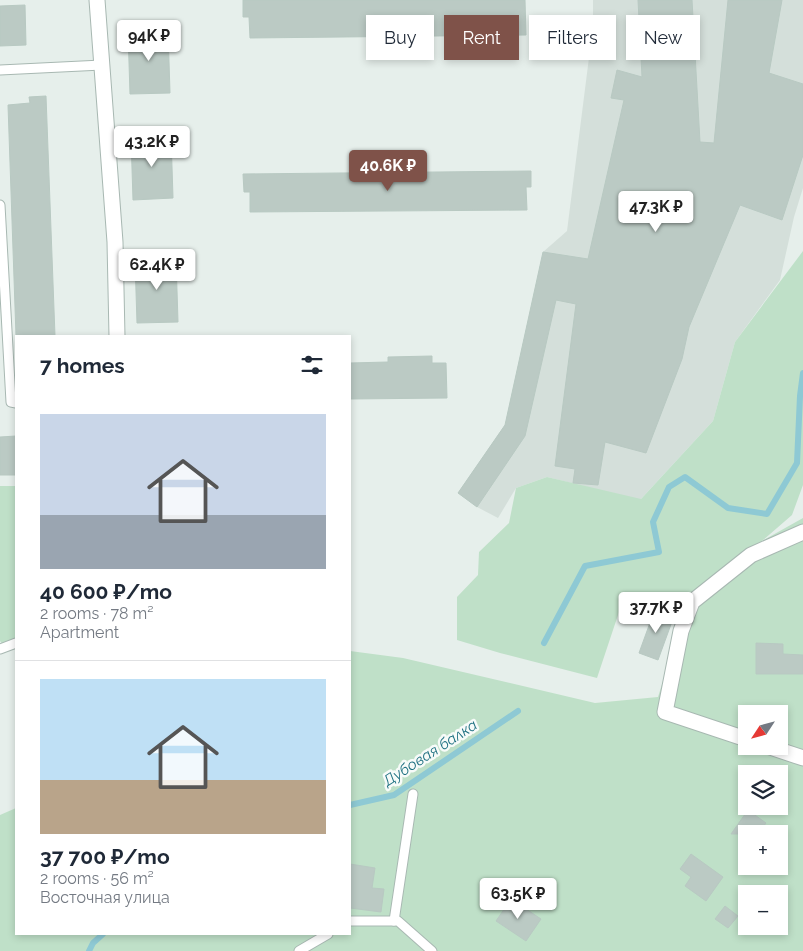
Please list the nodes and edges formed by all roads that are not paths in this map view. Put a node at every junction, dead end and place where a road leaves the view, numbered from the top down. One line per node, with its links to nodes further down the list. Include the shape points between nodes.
1 (97, 0): 2 (street)
2 (102, 64): 3 (lane); 5 (street, via 116,242)
3 (0, 70)
4 (0, 205): 6 (lane, via 11,402)
5 (117, 335)
6 (15, 403)
7 (803, 532): 10 (street, via 751,555 692,602 682,630 665,712)
8 (15, 643): 9 (lane)
9 (0, 649)
10 (738, 736)
11 (788, 753): 12 (street)
12 (803, 758)
13 (413, 794): 15 (lane)
14 (351, 921): 15 (lane)
15 (394, 921): 18 (lane)
16 (326, 935): 17 (lane)
17 (299, 951)
18 (432, 951)

